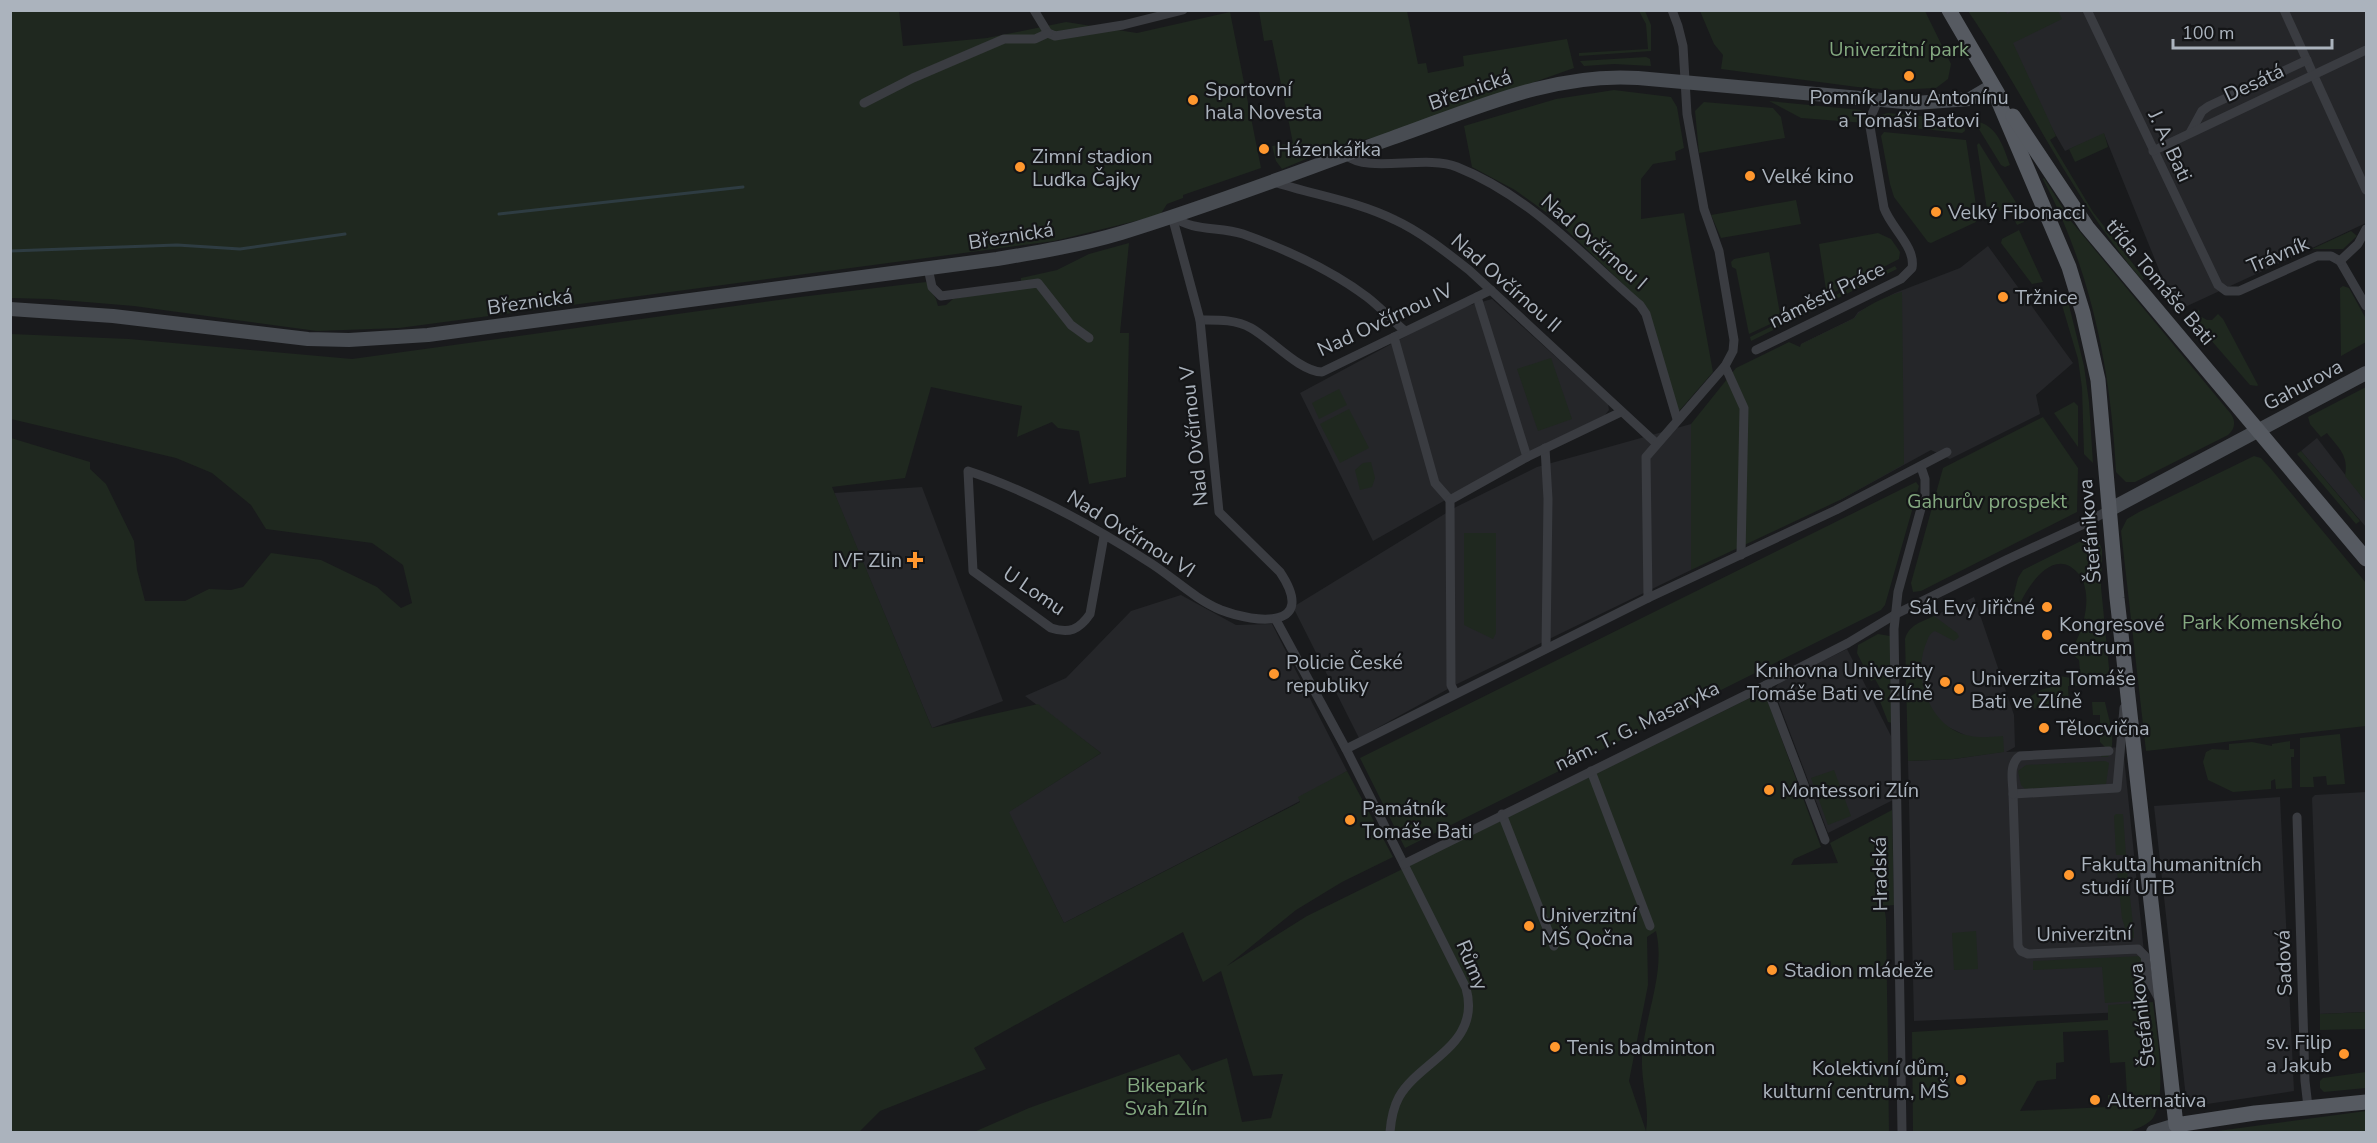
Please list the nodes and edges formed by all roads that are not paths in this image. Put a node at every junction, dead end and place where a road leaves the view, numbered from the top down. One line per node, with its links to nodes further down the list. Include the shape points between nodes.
1 (1034, 10): 7 (street)
2 (1672, 10): 11 (street, via 1681,36)
3 (1949, 10): 12 (main road, třída Tomáše Bati)
4 (2087, 10): 16 (street, J. A. Bati)
5 (2284, 10): 9 (street)
6 (1179, 11): 7 (street, via 1059,36)
7 (1048, 33): 14 (street, via 1035,39 1005,39)
8 (2367, 50): 10 (street, Desátá)
9 (2307, 60): 10 (street); 15 (street, Desátá, via 2209,105)
10 (2313, 75): 15 (street, Desátá); 19 (street)
11 (1686, 82): 13 (main road, Březnická); 17 (main road, Březnická, via 1610,76 1566,81 1520,93); 34 (street, via 1687,114 1704,208 1719,251 1734,326 1734,345)
12 (1992, 86): 13 (main road, Březnická, via 1961,101); 38 (main road, třída Tomáše Bati, via 2087,227); 46 (main road, Štefánikova, via 2058,240 2083,313 2098,380)
13 (1878, 100): 33 (street, náměstí Práce, via 1869,121 1884,208 1909,251 1912,268 1901,279)
14 (864, 103)
15 (2190, 133): 16 (street, Desátá)
16 (2153, 151): 25 (street, J. A. Bati, via 2218,285)
17 (1346, 155): 18 (main road, Březnická); 37 (street, Nad Ovčírnou I, via 1370,164 1448,164 1503,191 1544,219 1646,314)
18 (1272, 181): 20 (main road, Březnická); 24 (street, Nad Ovčírnou II, via 1395,220 1446,252)
19 (2367, 190)
20 (1172, 216): 23 (main road, Březnická, via 1055,249); 29 (street, Nad Ovčírnou V); 30 (street, via 1189,226 1247,236 1326,272 1366,297)
21 (2367, 229): 22 (street)
22 (2340, 261): 25 (street, Trávník, via 2317,256 2244,290); 27 (street)
23 (928, 268): 28 (main road, Březnická, via 379,339 308,339 103,315); 31 (street, via 932,287 941,296 1038,283 1071,325)
24 (1491, 290): 26 (street, Nad Ovčírnou IV); 36 (street, Nad Ovčírnou II)
25 (2228, 291)
26 (1477, 297): 30 (street, Nad Ovčírnou IV); 42 (street)
27 (2367, 306)
28 (10, 309)
29 (1200, 320): 32 (street, Nad Ovčírnou IV, via 1231,321 1250,327 1306,369 1316,372 1327,371); 52 (street, Nad Ovčírnou V, via 1218,507 1221,517 1287,581 1291,607)
30 (1405, 331): 32 (street, Nad Ovčírnou IV)
31 (1089, 338)
32 (1394, 338): 45 (street, via 1436,483)
33 (1756, 350)
34 (1725, 366): 37 (street); 48 (street, via 1744,408)
35 (2367, 373): 38 (main road, Gahurova)
36 (1621, 412): 39 (street, Nad Ovčírnou II); 40 (street)
37 (1677, 419): 39 (street)
38 (2258, 432): 46 (main road, nám. T. G. Masaryka); 49 (main road, třída Tomáše Bati)
39 (1656, 443): 50 (street, via 1646,457)
40 (1545, 448): 42 (street); 53 (street)
41 (1947, 452): 43 (street)
42 (1527, 457): 45 (street)
43 (1921, 467): 48 (street); 51 (street, Hradská, via 1925,494 1898,592)
44 (968, 471): 47 (street, Nad Ovčírnou VI, via 1011,486); 47 (street, U Lomu, via 973,571 1050,628 1066,632 1075,629 1090,614)
45 (1450, 500): 56 (street, via 1451,685)
46 (2109, 510): 51 (street, nám. T. G. Masaryka); 55 (main road, Štefánikova)
47 (1104, 536): 52 (street, Nad Ovčírnou VI, via 1220,609 1243,617)
48 (1741, 555): 50 (street)
49 (2367, 559)
50 (1648, 598): 53 (street)
51 (1896, 614): 54 (street, nám. T. G. Masaryka); 72 (street, Hradská)
52 (1276, 620): 57 (street)
53 (1546, 648): 56 (street)
54 (1766, 685): 59 (street, nám. T. G. Masaryka); 63 (street)
55 (2127, 688): 60 (street, via 2117,788); 67 (main road, Štefánikova)
56 (1455, 693): 57 (street)
57 (1346, 749): 64 (street)
58 (2109, 751): 60 (street, Univerzitní, via 2020,756 2012,767)
59 (1591, 771): 61 (street, nám. T. G. Masaryka); 65 (street)
60 (2013, 794): 67 (street, Univerzitní, via 2019,949 2028,954 2140,950 2145,956 2148,979)
61 (1502, 814): 64 (street, nám. T. G. Masaryka); 66 (street)
62 (2297, 817): 69 (street, Sadová)
63 (1824, 840)
64 (1404, 864): 71 (street, Růmy, via 1466,988 1470,1008 1454,1042 1400,1096)
65 (1650, 926)
66 (1554, 946)
67 (2162, 1003): 70 (main road, Štefánikova)
68 (2367, 1102): 69 (main road)
69 (2308, 1107): 70 (main road)
70 (2177, 1129): 73 (main road)
71 (1390, 1132)
72 (1902, 1132)
73 (2153, 1132)

